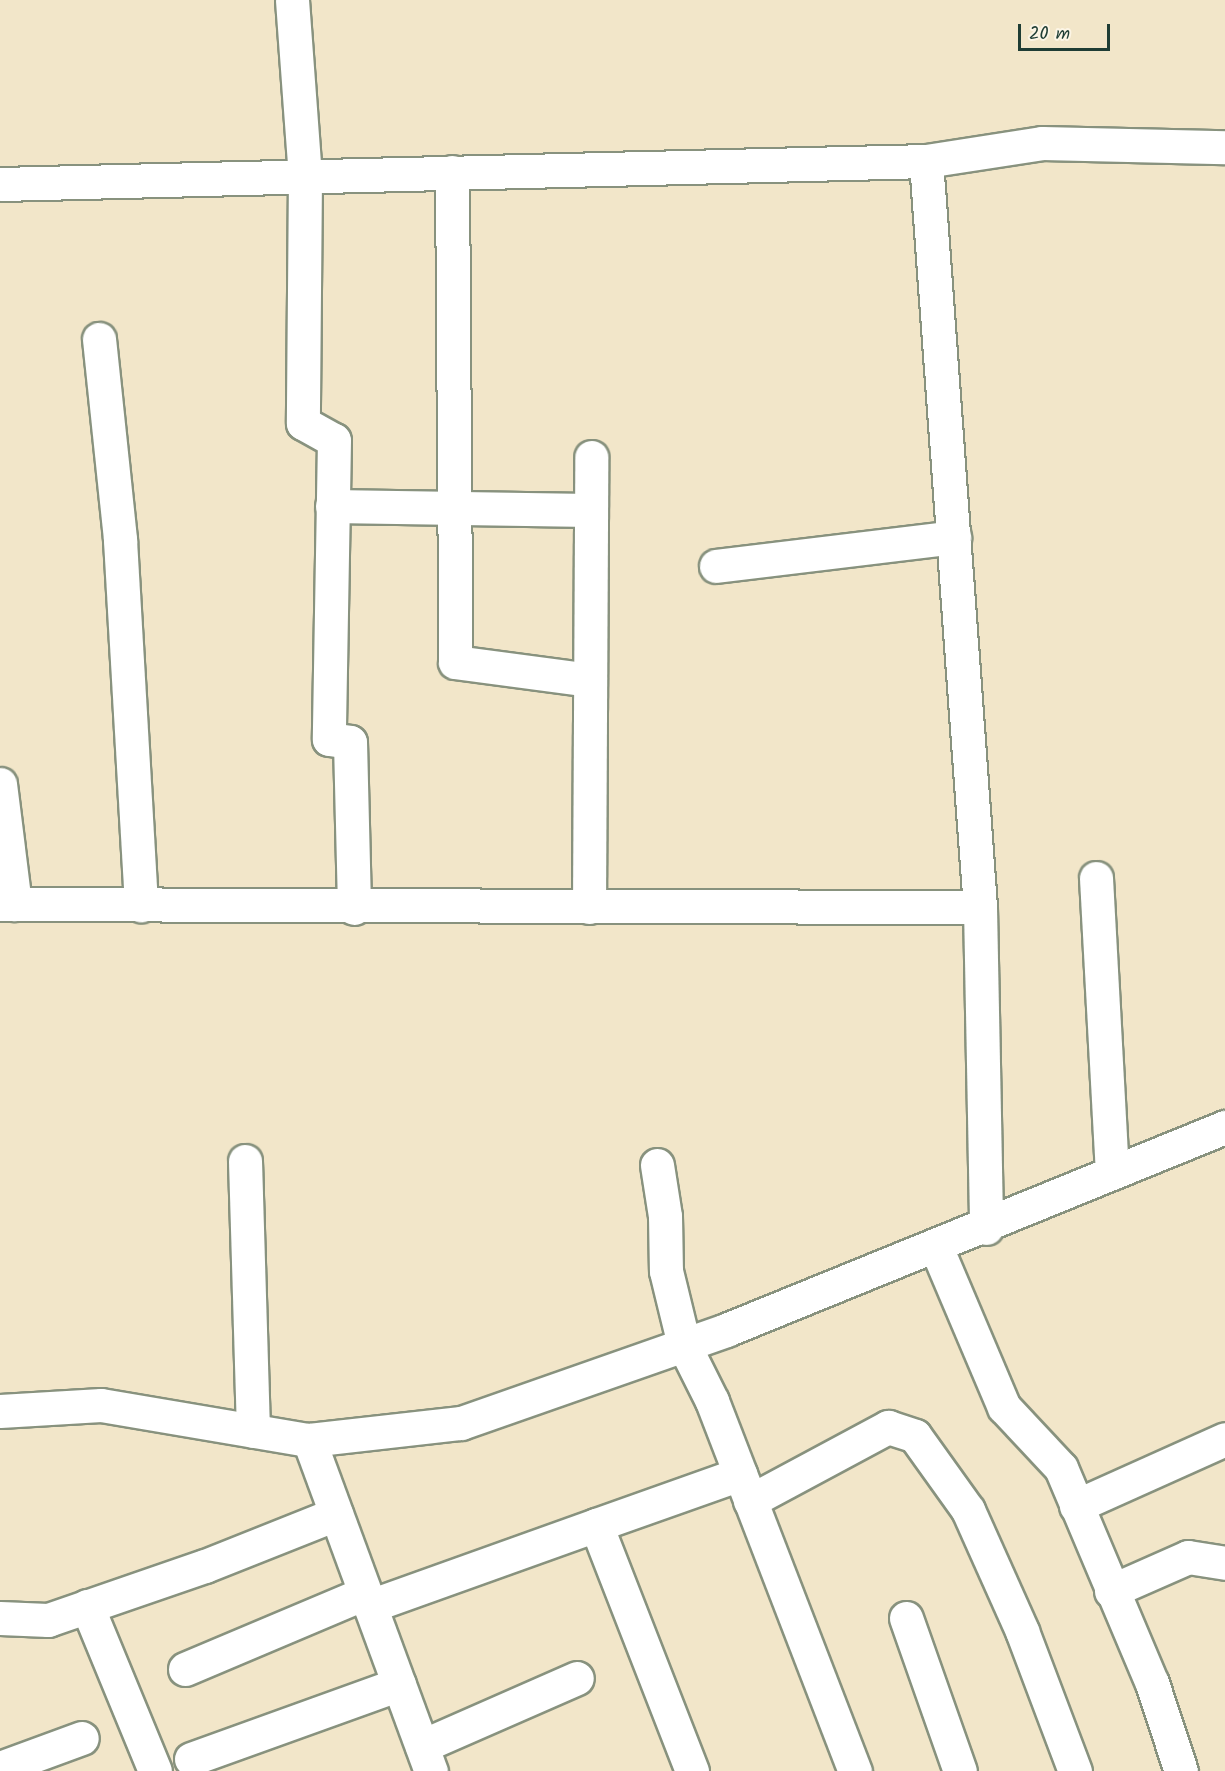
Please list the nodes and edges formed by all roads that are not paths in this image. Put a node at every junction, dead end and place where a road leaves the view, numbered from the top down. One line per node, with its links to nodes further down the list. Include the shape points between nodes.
1 (292, 0): 5 (street)
2 (1225, 147): 3 (street, via 1042,143)
3 (926, 161): 4 (street); 12 (street)
4 (452, 172): 5 (street); 10 (street)
5 (305, 176): 6 (street); 9 (street, via 303,423 334,440)
6 (0, 184)
7 (99, 339): 18 (street, via 120,540)
8 (591, 457): 11 (street)
9 (332, 506): 10 (street); 21 (street, via 329,739 350,742)
10 (454, 509): 11 (street); 14 (street, via 455,662)
11 (590, 510): 14 (street)
12 (954, 537): 13 (street); 20 (street)
13 (716, 566)
14 (590, 681): 19 (street)
15 (0, 784): 17 (street)
16 (1096, 878): 25 (street)
17 (8, 904): 18 (street)
18 (141, 905): 21 (street)
19 (589, 906): 20 (street); 21 (street)
20 (980, 907): 26 (street)
21 (354, 908)
22 (1223, 1134): 25 (street)
23 (245, 1161): 30 (street)
24 (657, 1165): 28 (street, via 665,1216 666,1271)
25 (1112, 1173): 26 (street)
26 (986, 1228): 27 (street)
27 (936, 1247): 28 (street); 34 (street, via 1004,1407 1061,1468)
28 (684, 1345): 32 (street, via 461,1423); 33 (street, via 712,1401)
29 (0, 1411): 30 (street, via 101,1405)
30 (253, 1431): 32 (street)
31 (1225, 1439): 34 (street)
32 (309, 1440): 35 (street)
33 (745, 1487): 36 (street); 52 (street); 54 (street, via 888,1427 915,1436 968,1510 1022,1631)
34 (1076, 1506): 38 (street)
35 (336, 1514): 39 (street); 40 (street, via 205,1566)
36 (596, 1525): 39 (street); 51 (street)
37 (1225, 1563): 38 (street, via 1188,1557)
38 (1111, 1591): 55 (street, via 1152,1683)
39 (368, 1599): 43 (street); 45 (street)
40 (87, 1606): 41 (street, via 48,1620); 50 (street)
41 (0, 1618)
42 (906, 1618): 53 (street)
43 (185, 1669)
44 (577, 1678): 48 (street)
45 (399, 1684): 47 (street); 48 (street)
46 (82, 1738): 49 (street)
47 (191, 1759)
48 (427, 1759)
49 (0, 1768)
50 (155, 1771)
51 (692, 1771)
52 (855, 1771)
53 (960, 1771)
54 (1075, 1771)
55 (1181, 1771)

